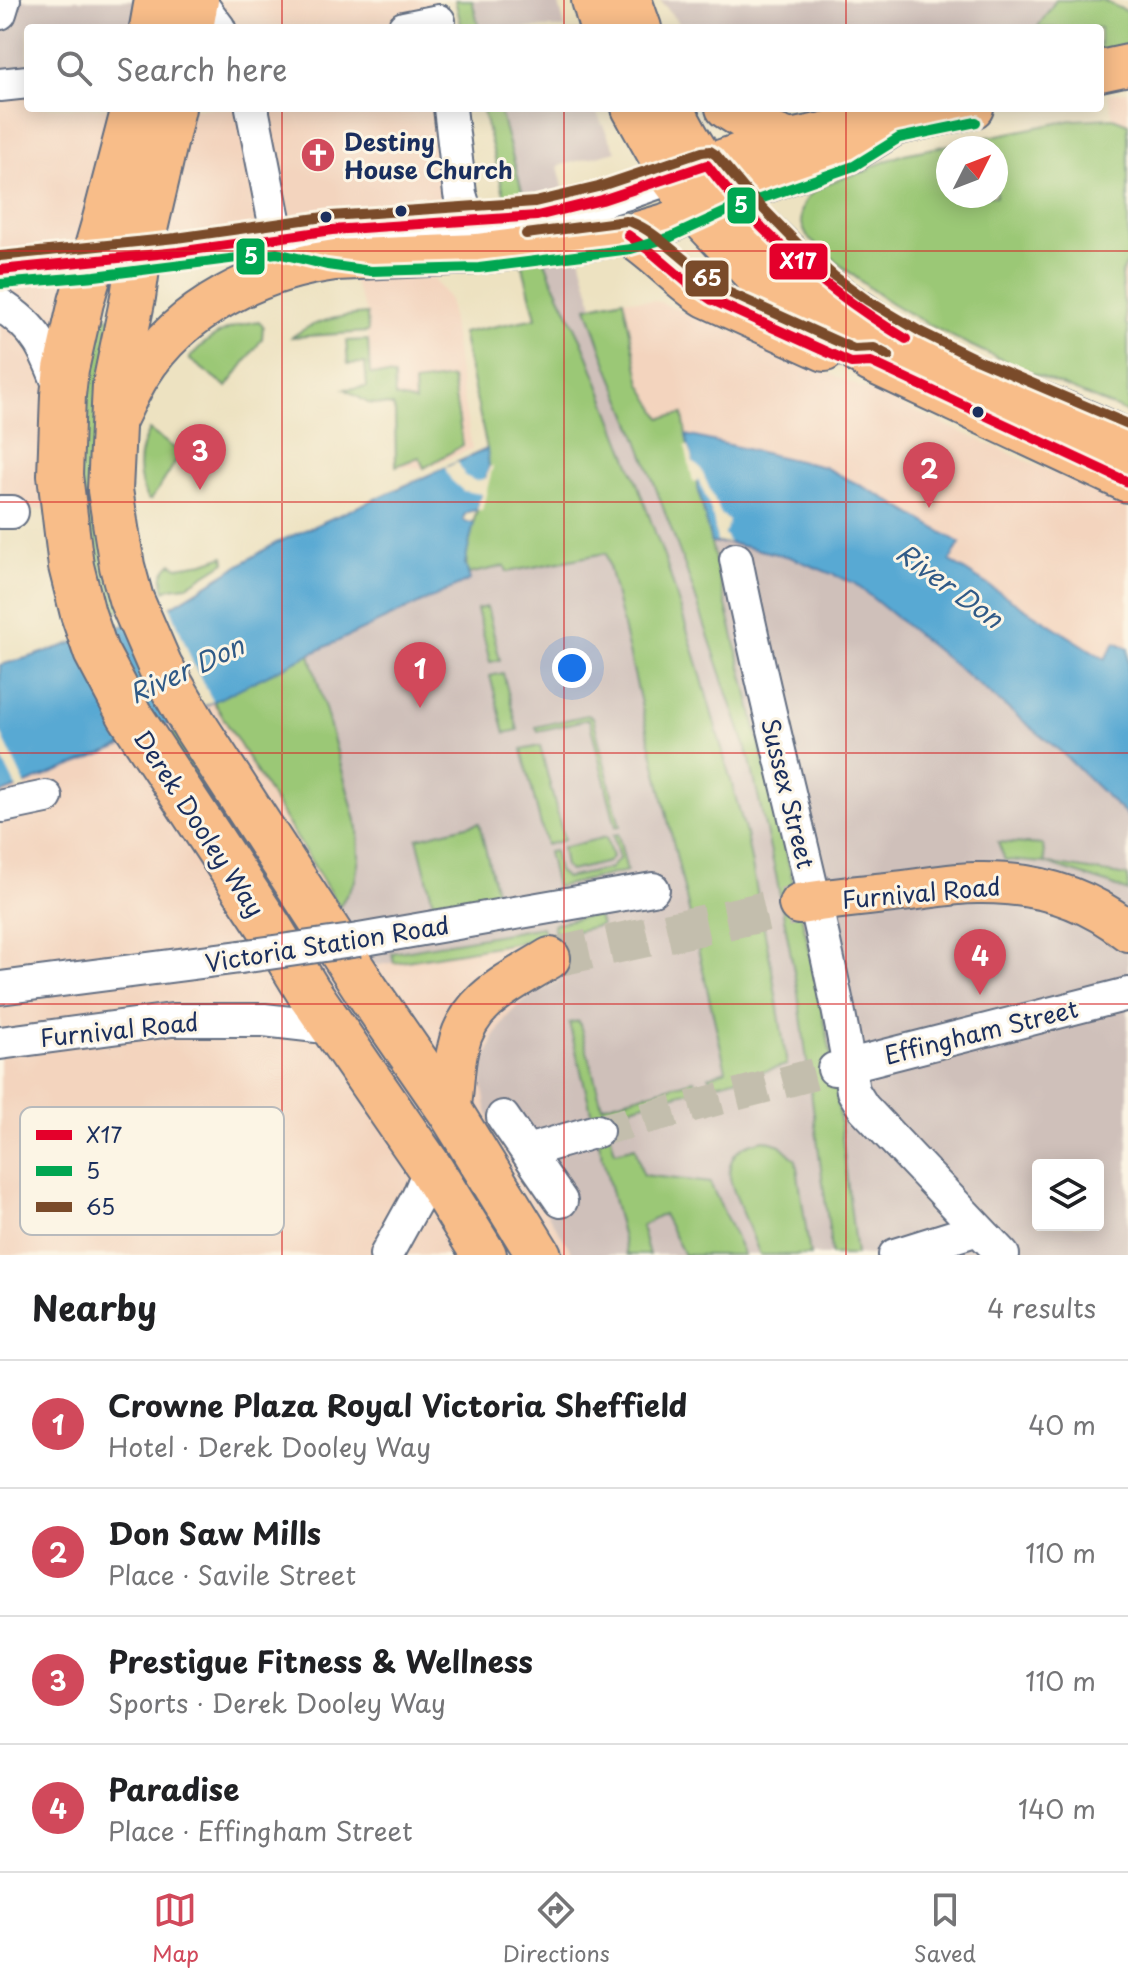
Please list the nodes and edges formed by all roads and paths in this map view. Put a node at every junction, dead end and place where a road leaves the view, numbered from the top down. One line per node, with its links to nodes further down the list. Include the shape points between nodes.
1 (4, 0): 6 (street)
2 (157, 0): 8 (highway)
3 (197, 0): 9 (highway); 10 (street)
4 (592, 0): 12 (main road)
5 (631, 0): 13 (main road)
6 (0, 13)
7 (438, 16): 11 (street)
8 (153, 24)
9 (192, 24)
10 (216, 24)
11 (415, 24)
12 (599, 24)
13 (640, 24)
14 (1128, 65): 15 (main road)
15 (1104, 70)
16 (24, 82): 17 (street)
17 (0, 85)
18 (1128, 91): 19 (main road)
19 (1104, 94)
20 (133, 112): 36 (highway, Derek Dooley Way)
21 (172, 112): 33 (highway, Derek Dooley Way)
22 (253, 112): 32 (street)
23 (450, 112): 30 (street, via 460,194 465,210)
24 (635, 112): 29 (main road)
25 (676, 112): 29 (main road, via 695,146)
26 (732, 112): 28 (main road)
27 (954, 112): 28 (main road, via 842,129)
28 (799, 154): 29 (main road); 35 (main road, via 788,204 787,234)
29 (701, 187): 30 (street, via 611,198 537,216); 31 (main road, via 666,224); 35 (main road); 39 (main road, via 730,250 758,279)
30 (481, 220): 32 (street)
31 (628, 235): 34 (main road, via 477,254); 39 (main road, via 712,300 851,363)
32 (278, 239): 33 (street); 34 (street)
33 (139, 255): 36 (street); 41 (highway, Derek Dooley Way, via 115,385)
34 (371, 257): 41 (main road, via 288,268 215,302 158,350)
35 (794, 259): 42 (main road, via 851,306 914,343)
36 (93, 262): 37 (street); 40 (highway, Derek Dooley Way)
37 (0, 270)
38 (0, 305): 40 (street, via 39,339)
39 (871, 362): 43 (main road)
40 (63, 395): 53 (highway, Derek Dooley Way, via 60,475 71,566 96,652 129,714)
41 (113, 427): 56 (highway, Derek Dooley Way, via 110,490 122,566 160,666)
42 (1128, 440)
43 (1128, 482)
44 (736, 559): 48 (street, Sussex Street)
45 (46, 797): 46 (street)
46 (3, 806)
47 (653, 889): 51 (street, Victoria Station Road, bridge, via 359,940)
48 (807, 903): 49 (main road, Furnival Road, via 976,883 1012,884 1086,903); 55 (street, Sussex Street)
49 (1128, 931)
50 (550, 958): 56 (main road, via 474,1011 459,1043)
51 (0, 988)
52 (1128, 994): 55 (street, Effingham Street)
53 (334, 1028): 54 (street, Furnival Road, via 264,1020 172,1020); 60 (highway, Derek Dooley Way)
54 (0, 1043)
55 (841, 1067): 62 (street, Sussex Street, via 859,1102)
56 (450, 1111): 65 (highway, Derek Dooley Way)
57 (503, 1117): 59 (street)
58 (597, 1131): 59 (street)
59 (527, 1151): 61 (street)
60 (430, 1168): 63 (street); 64 (highway, Derek Dooley Way)
61 (561, 1201)
62 (978, 1229): 66 (street); 67 (street, Sussex Street)
63 (386, 1255)
64 (484, 1255)
65 (539, 1255)
66 (895, 1255)
67 (1003, 1255)

